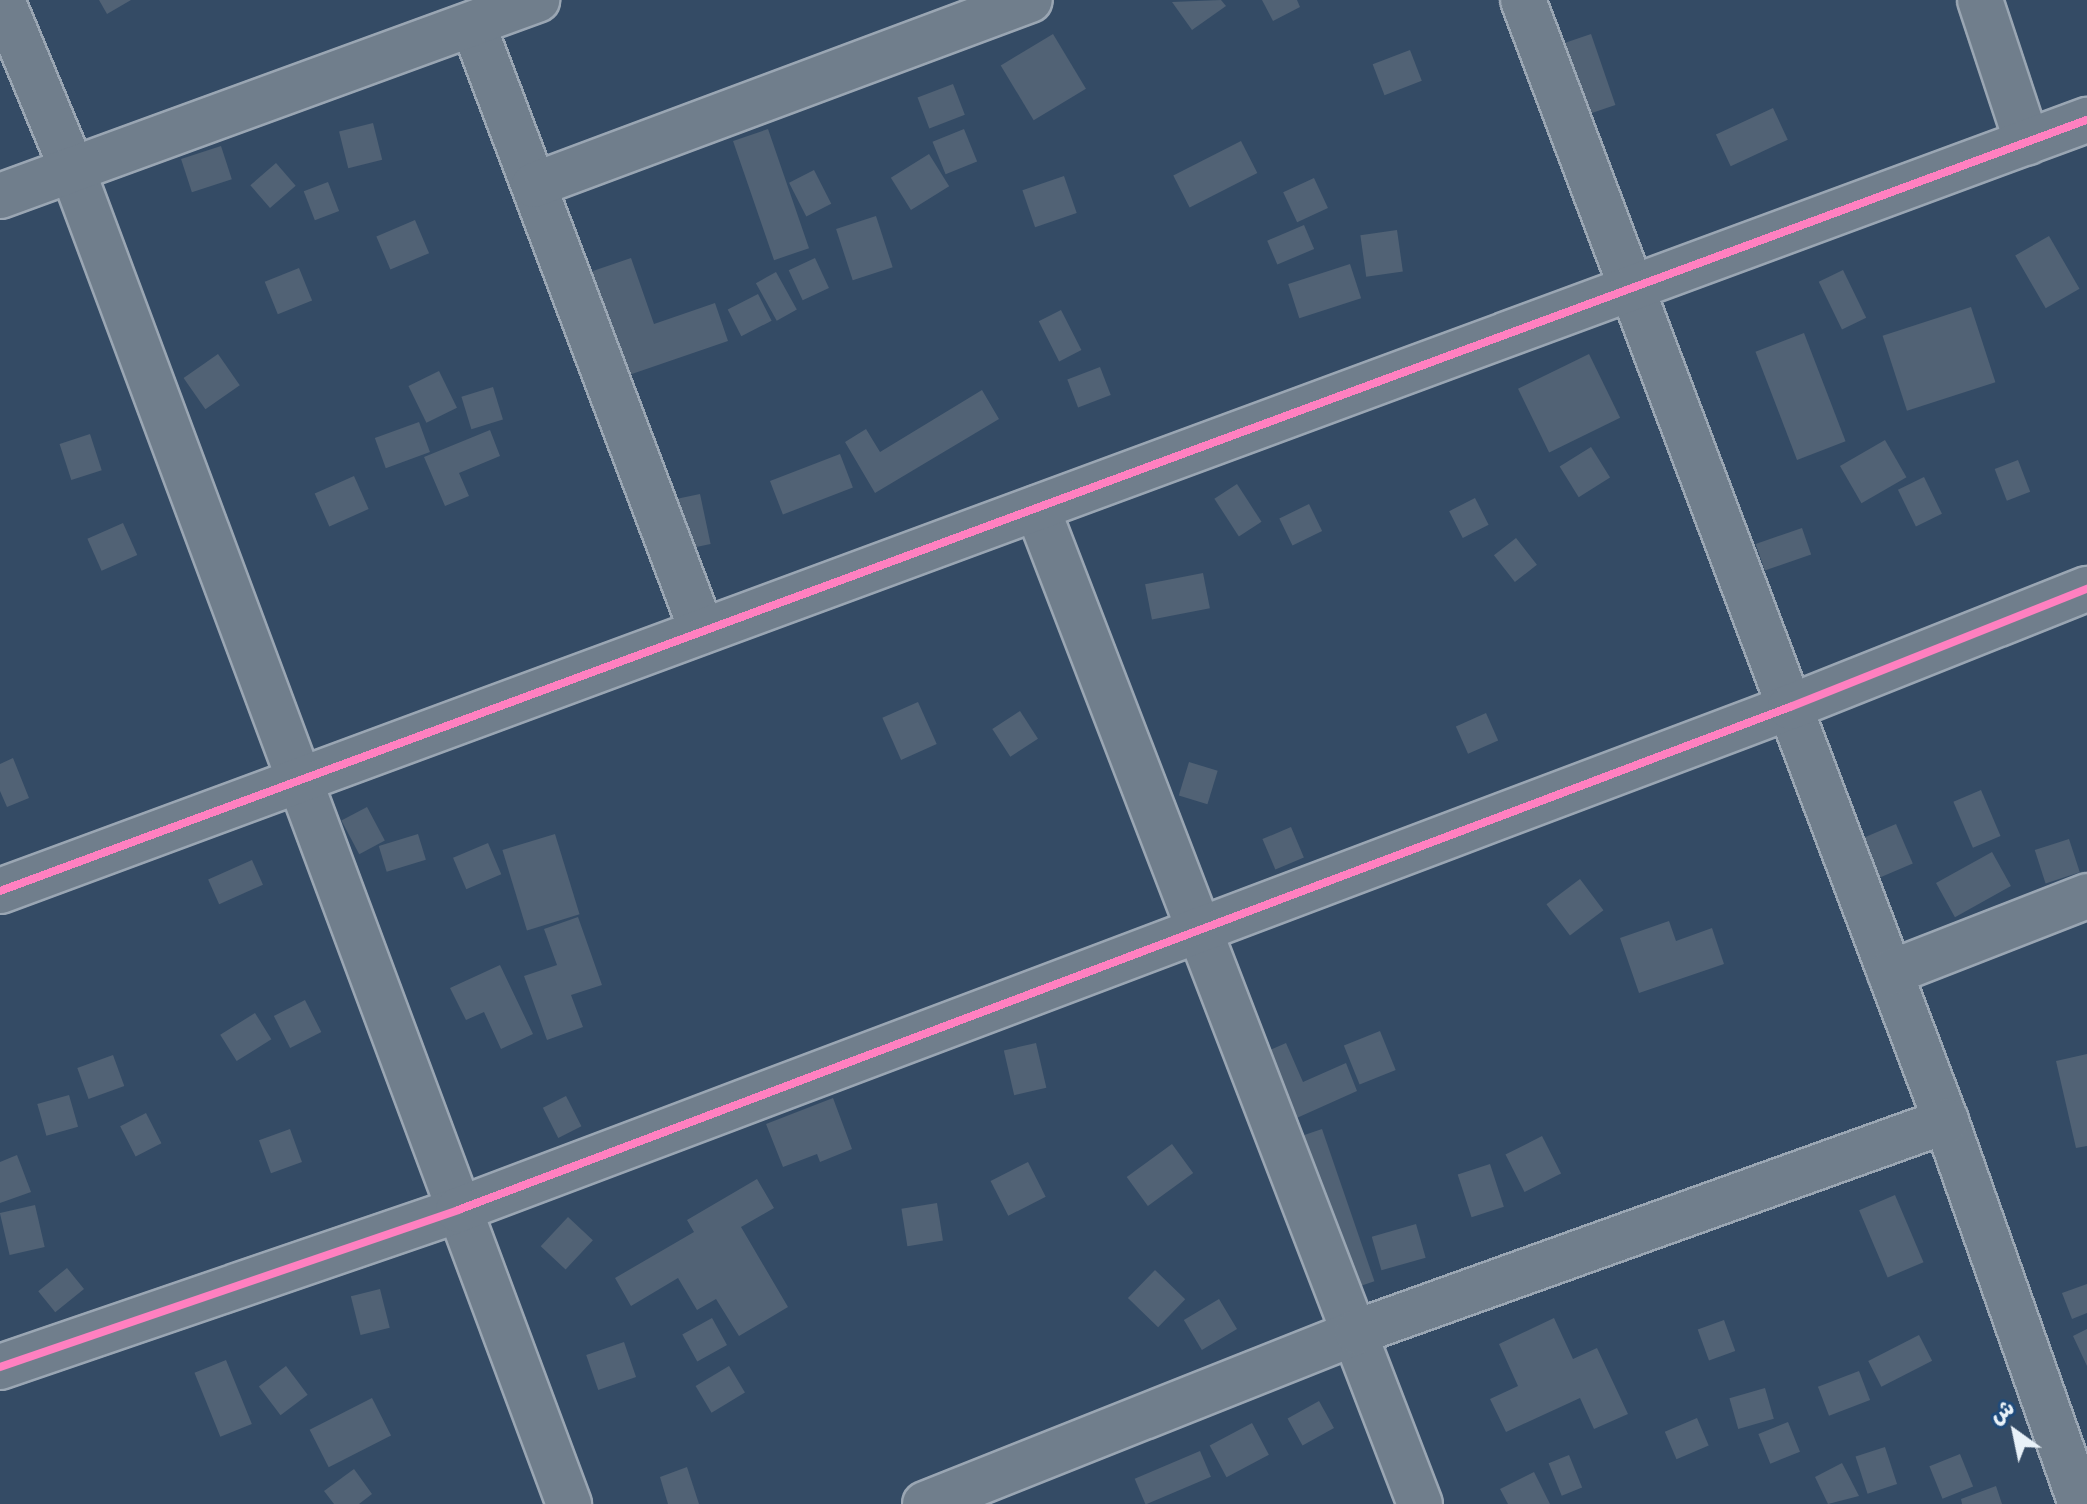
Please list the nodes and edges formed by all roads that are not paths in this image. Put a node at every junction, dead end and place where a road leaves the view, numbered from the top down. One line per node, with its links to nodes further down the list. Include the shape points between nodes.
1 (2, 0): 9 (street)
2 (537, 0): 6 (street)
3 (1030, 0): 10 (street)
4 (1523, 0): 12 (street)
5 (1980, 0): 8 (street)
6 (473, 25): 9 (street); 10 (street)
7 (2087, 120): 8 (street)
8 (2027, 142): 12 (street)
9 (72, 169): 11 (street); 17 (street)
10 (534, 185): 15 (street)
11 (0, 196)
12 (1633, 287): 13 (street); 16 (street)
13 (1037, 508): 15 (street); 20 (street)
14 (2087, 589): 16 (street)
15 (702, 631): 17 (street)
16 (1790, 707): 20 (street); 21 (street)
17 (296, 782): 18 (street); 23 (street)
18 (0, 891)
19 (2087, 896): 21 (street)
20 (1202, 929): 23 (street); 24 (street)
21 (1890, 973): 22 (street)
22 (1946, 1121): 24 (street); 29 (street)
23 (458, 1210): 25 (street); 26 (street)
24 (1357, 1332): 27 (street); 28 (street)
25 (0, 1367)
26 (569, 1504)
27 (925, 1504)
28 (1420, 1504)
29 (2081, 1504)

